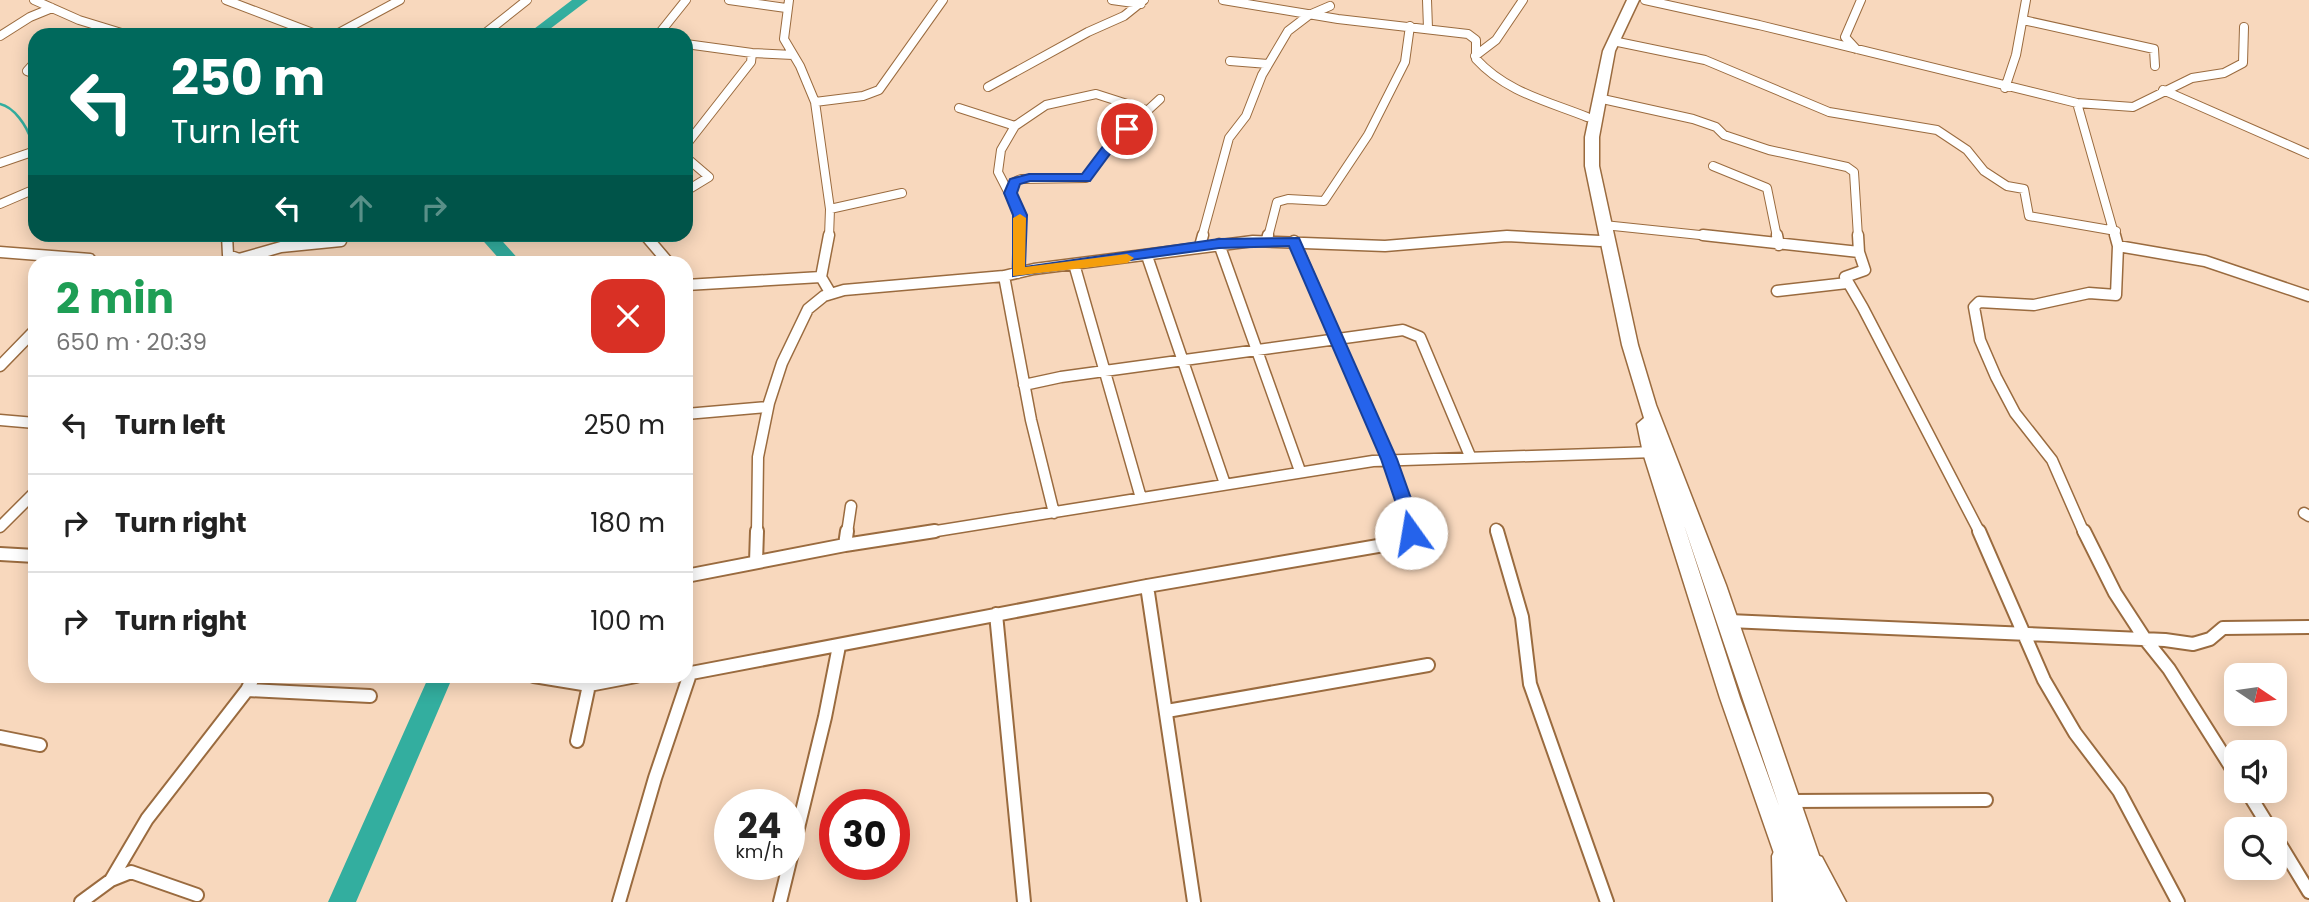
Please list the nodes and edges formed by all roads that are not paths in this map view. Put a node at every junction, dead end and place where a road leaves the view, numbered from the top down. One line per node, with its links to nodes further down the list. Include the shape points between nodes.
1 (34, 0): 20 (street)
2 (226, 0): 28 (street)
3 (400, 0): 29 (street)
4 (527, 0): 30 (street)
5 (686, 0): 31 (street)
6 (729, 0): 19 (street)
7 (943, 0): 47 (street, via 879,90)
8 (1112, 0): 17 (street)
9 (1223, 0): 21 (street)
10 (1427, 0): 25 (street)
11 (1523, 0): 38 (street, via 1496,40)
12 (1625, 0): 51 (main road, via 1601,55)
13 (1633, 0): 33 (main road)
14 (1645, 0): 35 (street)
15 (1861, 0): 35 (street, via 1845,37)
16 (2026, 0): 23 (street)
17 (1142, 2): 42 (street, via 1124,16)
18 (1330, 3): 21 (street); 22 (street)
19 (788, 4): 37 (street, via 783,39)
20 (52, 8): 27 (street); 32 (street)
21 (1309, 15): 22 (street); 40 (street, via 1288,32)
22 (1338, 19): 24 (street)
23 (2023, 20): 41 (street, via 2154,49); 43 (street)
24 (1410, 26): 25 (street); 67 (street, via 1405,62 1368,135 1324,201 1277,202)
25 (1428, 27): 38 (street, via 1473,36)
26 (2244, 27): 44 (street, via 2243,63)
27 (108, 28)
28 (300, 28)
29 (348, 28)
30 (492, 28)
31 (664, 28)
32 (0, 36)
33 (1614, 41): 45 (main road); 65 (street, via 1705,60 1829,112 1937,130 1967,150 1984,171 2007,186 2024,189 2029,216)
34 (693, 45): 36 (street)
35 (1856, 49): 43 (street)
36 (752, 53): 37 (street); 53 (street, via 739,80)
37 (793, 55): 47 (street)
38 (1475, 56): 51 (street, via 1506,83)
39 (1230, 61): 40 (street)
40 (1268, 64): 73 (street, via 1246,116 1229,138)
41 (2155, 66)
42 (988, 87)
43 (2006, 88): 48 (street)
44 (2162, 90): 48 (street, via 2127,108); 55 (street)
45 (1598, 98): 66 (main road, via 1592,166); 76 (street, via 1693,118 1724,135 1769,150 1847,167 1854,172)
46 (1160, 99): 50 (street)
47 (815, 102): 64 (street)
48 (2077, 103): 65 (street)
49 (960, 108): 52 (street)
50 (1146, 110): 52 (street, via 1096,94 1046,105); 62 (street, via 1108,147 1086,178 1021,179 1014,182)
51 (1587, 117): 66 (main road, via 1588,168)
52 (1015, 126): 62 (street, via 1001,150 998,172)
53 (693, 138)
54 (28, 153): 56 (street)
55 (2309, 153)
56 (0, 163)
57 (693, 163): 59 (street, via 709,177)
58 (1713, 166): 72 (street, via 1767,188)
59 (693, 187)
60 (28, 192): 63 (street)
61 (902, 193): 64 (street)
62 (1010, 193): 82 (street, via 1020,215)
63 (0, 204)
64 (830, 209): 84 (street)
65 (2116, 231): 74 (street)
66 (1602, 233): 68 (street, via 1385,246); 72 (street); 101 (main road, via 1624,347)
67 (1267, 241): 68 (street); 71 (street)
68 (1294, 241): 91 (street)
69 (331, 242): 78 (street)
70 (651, 242): 79 (street)
71 (1219, 244): 73 (street); 92 (street)
72 (1779, 245): 76 (street)
73 (1200, 246): 80 (street)
74 (2118, 246): 89 (street, via 2205,261); 122 (street, via 2116,295 2089,293 2034,305 1979,302 1973,307 1980,340 1996,377 2015,413 2052,460 2098,559)
75 (0, 252): 77 (street)
76 (1859, 252): 85 (street, via 1865,271 1846,277)
77 (53, 256)
78 (247, 256)
79 (663, 256)
80 (1147, 256): 81 (street); 93 (street)
81 (1074, 264): 82 (street); 95 (street)
82 (1018, 273): 83 (street)
83 (1004, 276): 88 (street); 96 (street)
84 (821, 277): 86 (street); 88 (street)
85 (1847, 283): 87 (street); 121 (street, via 1979,531)
86 (693, 285)
87 (1777, 291)
88 (831, 294): 97 (street, via 808,309 800,322)
89 (2309, 296)
90 (28, 337): 94 (street)
91 (1338, 340): 92 (street); 102 (street, via 1403,328 1415,331); 103 (street)
92 (1256, 351): 93 (street); 104 (street)
93 (1181, 362): 95 (street); 105 (street)
94 (0, 366)
95 (1105, 372): 96 (street); 106 (street)
96 (1024, 384): 109 (street)
97 (768, 407): 98 (street); 115 (street, via 758,457)
98 (693, 413)
99 (0, 420): 100 (street)
100 (28, 422)
101 (1658, 451): 102 (street); 119 (main road); 140 (main road, via 1730,698)
102 (1470, 456): 103 (street)
103 (1389, 459): 104 (street); 117 (street, via 1411,521 1407,541)
104 (1300, 471): 105 (street)
105 (1225, 484): 106 (street)
106 (1141, 498): 109 (street)
107 (28, 499): 110 (street)
108 (851, 506): 112 (street)
109 (1054, 513): 112 (street)
110 (0, 527)
111 (1496, 529): 151 (street, via 1522,618 1530,684)
112 (845, 545): 115 (street)
113 (0, 554): 114 (street)
114 (28, 556)
115 (756, 562): 116 (street)
116 (693, 575)
117 (1147, 586): 118 (street); 133 (street)
118 (996, 614): 123 (street); 149 (street)
119 (1729, 621): 121 (street); 139 (main road)
120 (2309, 627): 122 (street, via 2223,628 2210,639 2193,643)
121 (2025, 633): 122 (street); 156 (street, via 2044,680 2075,733 2119,791)
122 (2146, 639): 137 (street)
123 (839, 646): 125 (street); 148 (street)
124 (1428, 665): 133 (street)
125 (693, 673)
126 (250, 683): 131 (street)
127 (577, 683): 130 (street)
128 (599, 683): 130 (street)
129 (685, 683): 147 (street)
130 (589, 685): 135 (street)
131 (247, 690): 132 (street); 143 (street, via 147,819)
132 (370, 696)
133 (1167, 711): 150 (street)
134 (0, 737): 136 (street)
135 (577, 741)
136 (40, 745)
137 (2224, 756)
138 (1986, 800): 139 (street)
139 (1790, 801): 142 (main road)
140 (1786, 856): 152 (highway); 153 (main road)
141 (2287, 856): 144 (street)
142 (1812, 866): 154 (main road); 155 (highway)
143 (111, 880): 145 (street, via 131,872); 146 (street)
144 (2309, 892)
145 (197, 895)
146 (81, 902)
147 (619, 902)
148 (780, 902)
149 (1024, 902)
150 (1194, 902)
151 (1607, 902)
152 (1787, 902)
153 (1803, 902)
154 (1823, 902)
155 (1832, 902)
156 (2178, 902)

